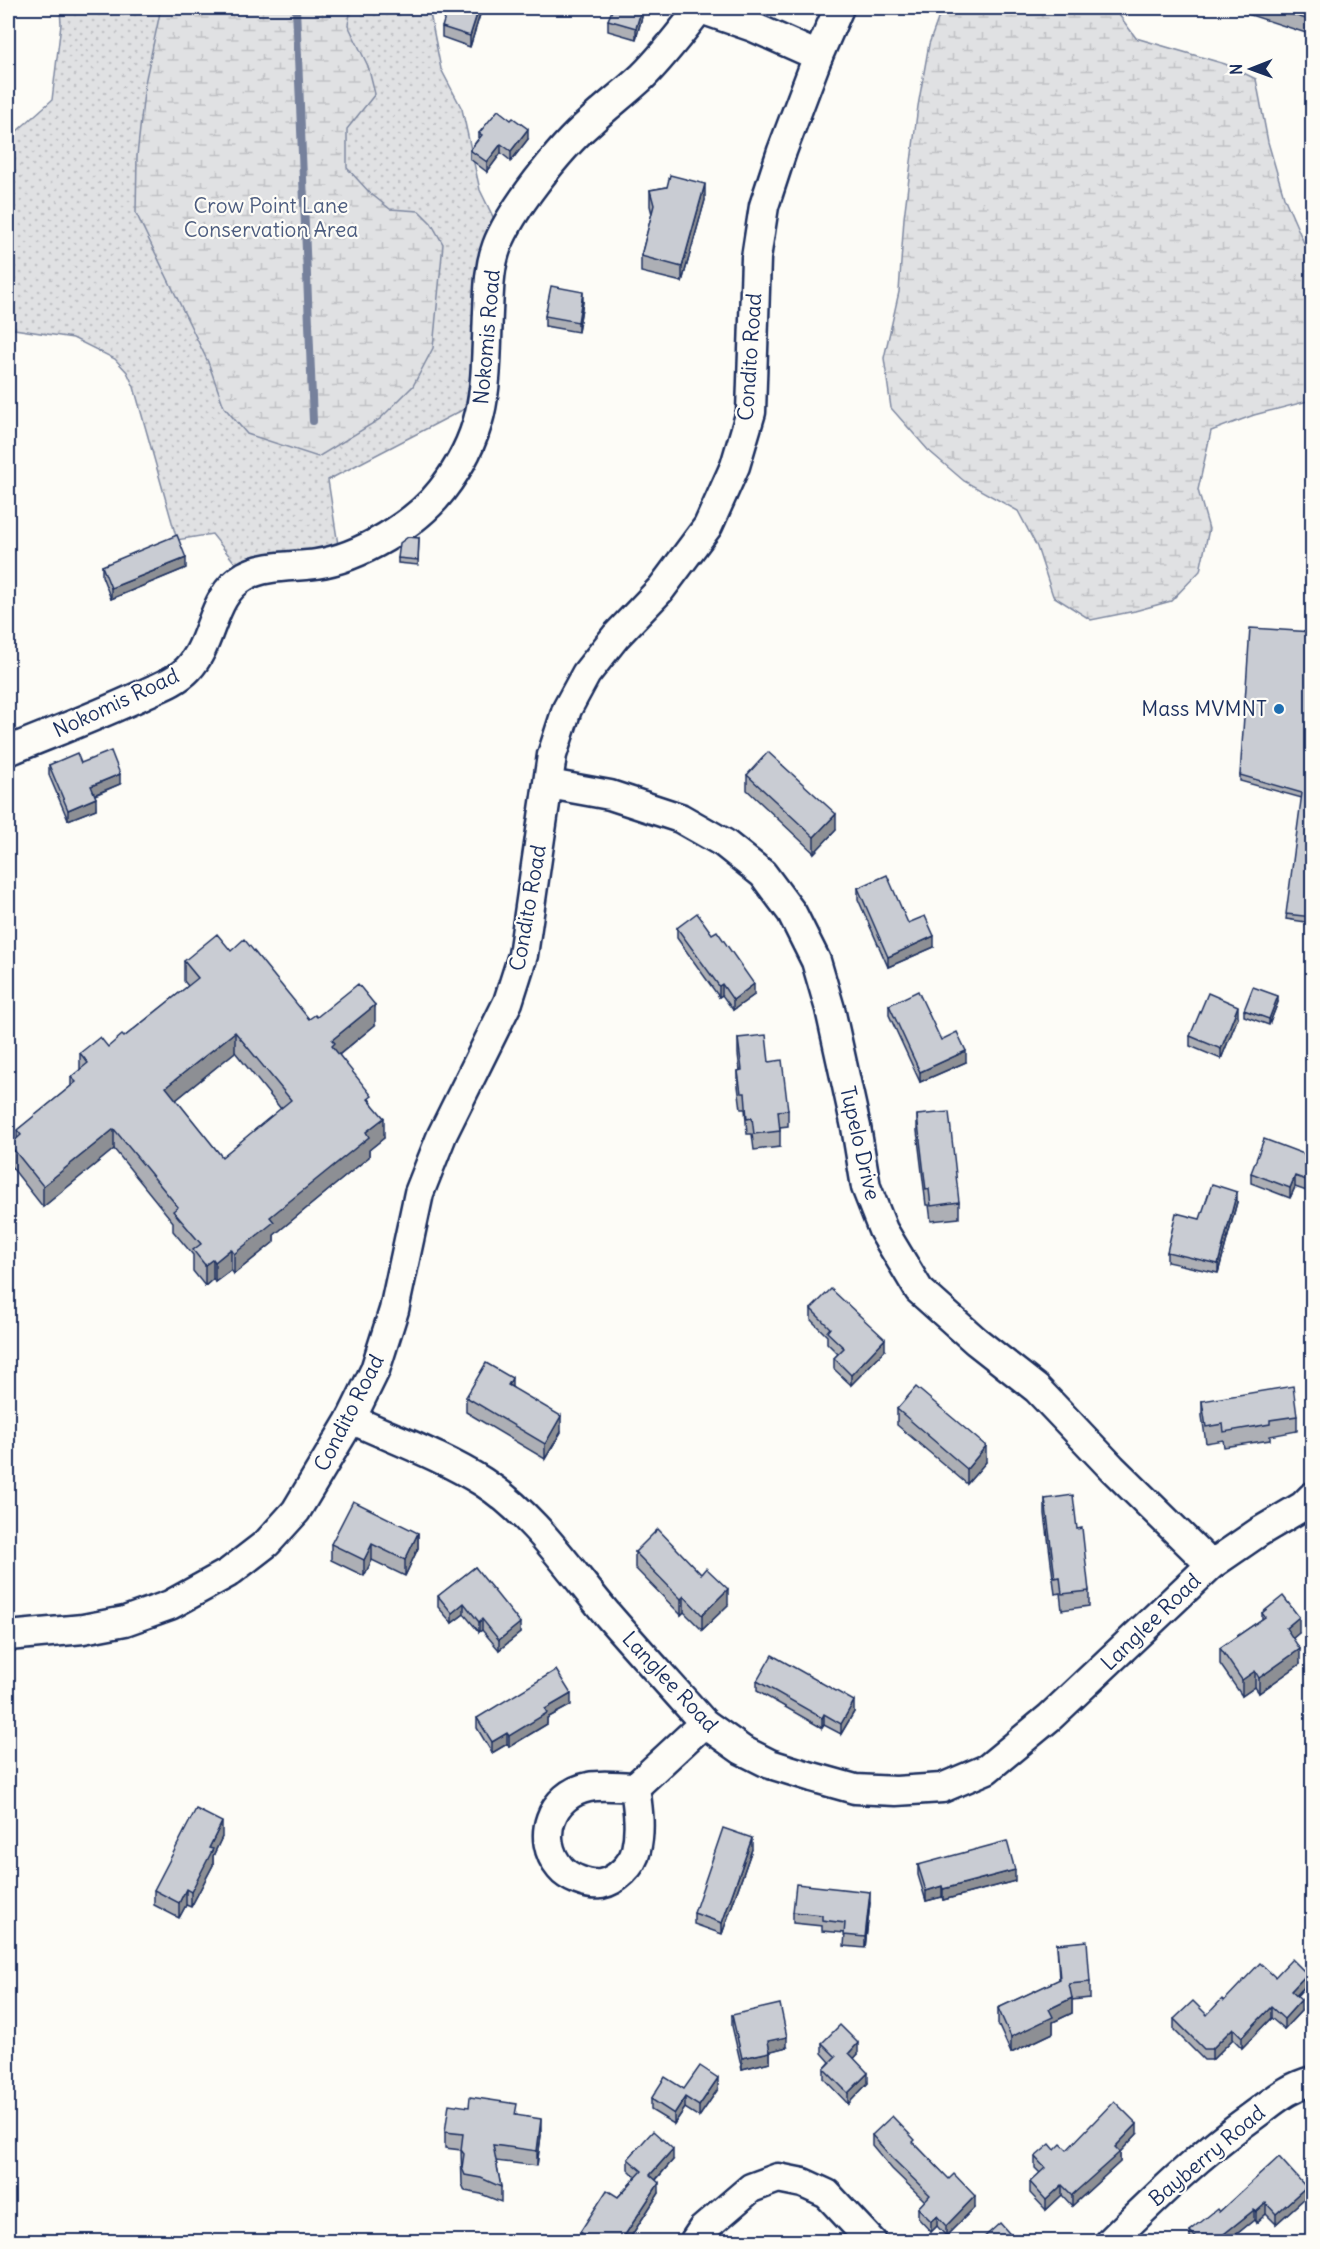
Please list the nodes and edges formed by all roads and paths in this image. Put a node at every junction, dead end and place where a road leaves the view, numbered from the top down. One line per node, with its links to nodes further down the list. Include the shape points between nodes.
1 (699, 8): 3 (street); 4 (street, Nokomis Road, via 654,64 566,145 524,199 503,234 490,274 484,398 477,428 468,451 426,508 398,529 339,559 264,570 244,577 222,600 201,650 186,671 116,708)
2 (839, 8): 3 (street, Condito Road)
3 (818, 56): 5 (street, Condito Road, via 764,206 756,258 751,412 735,466 708,526 661,589 586,674 567,709 552,755)
4 (8, 751)
5 (549, 784): 6 (street, Condito Road, via 523,955 508,1002 442,1135 420,1193 391,1320 375,1370); 8 (street, Tupelo Drive, via 610,795 680,818 724,843 763,874 792,913 816,961 830,1009 866,1187 883,1230 920,1290 1037,1389)
6 (351, 1419): 9 (street, Condito Road, via 296,1511 267,1543 228,1573 170,1605 125,1622); 10 (street, Langlee Road, via 474,1477 515,1507 553,1545 607,1614)
7 (1312, 1497): 8 (street, Langlee Road)
8 (1211, 1565): 10 (street, Langlee Road, via 1050,1717 987,1768 942,1788 855,1789 812,1778 742,1750)
9 (8, 1636)
10 (704, 1723): 11 (street)
11 (635, 1787)
12 (1312, 2081): 15 (street, Bayberry Road, via 1293,2086 1240,2125 1178,2176)
13 (694, 2241): 14 (street, via 751,2188 778,2178 827,2194)
14 (872, 2241)
15 (1110, 2241)

